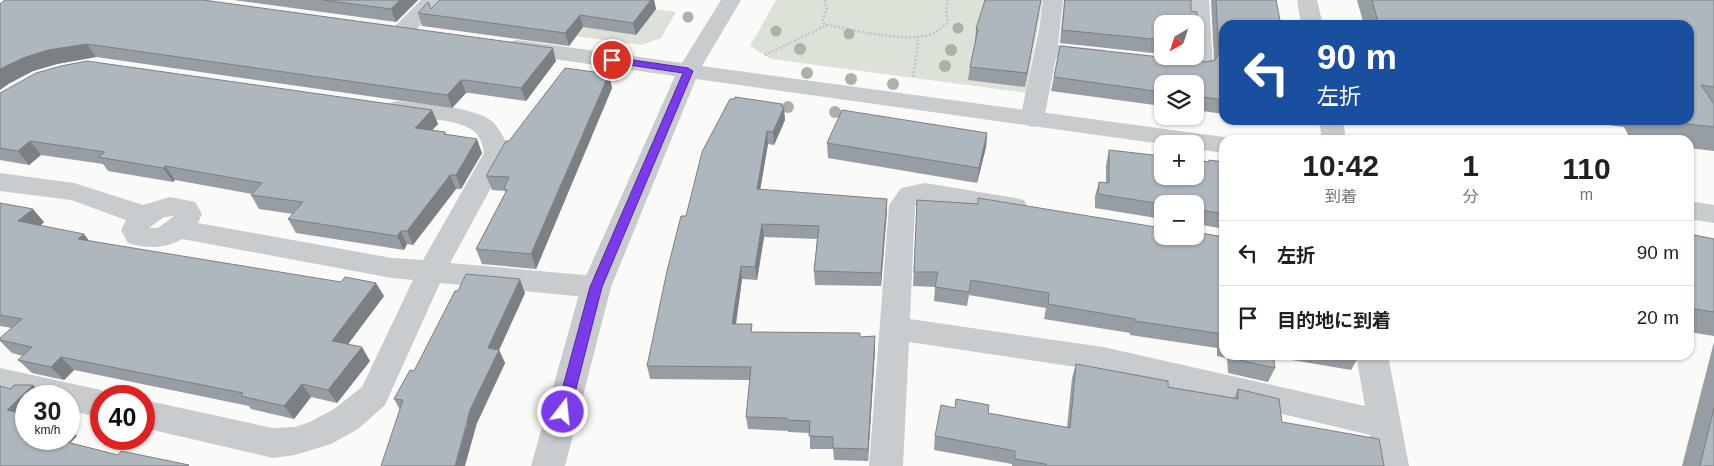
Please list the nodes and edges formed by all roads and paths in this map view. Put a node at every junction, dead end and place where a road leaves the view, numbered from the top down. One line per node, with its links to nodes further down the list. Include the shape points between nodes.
1 (432, 0): 10 (street, via 393,30)
2 (730, 0): 17 (street)
3 (825, 0): 9 (path, via 827,9 822,21)
4 (948, 0): 11 (path, via 948,22 939,30)
5 (1053, 0): 13 (street)
6 (1199, 0): 16 (street, via 1202,67)
7 (1308, 0): 8 (street)
8 (1311, 20)
9 (827, 25): 11 (path); 14 (path)
10 (432, 35)
11 (917, 36): 18 (path)
12 (501, 45): 17 (street)
13 (1046, 50): 15 (street); 20 (street)
14 (765, 56)
15 (1119, 57)
16 (1146, 60)
17 (688, 71): 20 (street); 27 (street)
18 (913, 78)
19 (373, 105): 26 (street, via 472,119 484,126 492,139 496,152)
20 (1032, 119): 21 (street)
21 (1219, 145)
22 (0, 182): 26 (street, via 74,192 145,216 156,210 178,206 189,214 179,229 392,268)
23 (1039, 211): 28 (street, via 925,192 910,194 902,206)
24 (1694, 211): 25 (street)
25 (1714, 214)
26 (431, 272): 27 (street); 32 (street, via 374,396 346,419 319,434 273,443)
27 (596, 287): 34 (street)
28 (893, 328): 33 (street, via 1103,359); 35 (street)
29 (1373, 360): 33 (street)
30 (0, 382): 31 (street)
31 (15, 385)
32 (155, 416)
33 (1384, 424): 36 (street)
34 (548, 466)
35 (886, 466)
36 (1392, 466)

